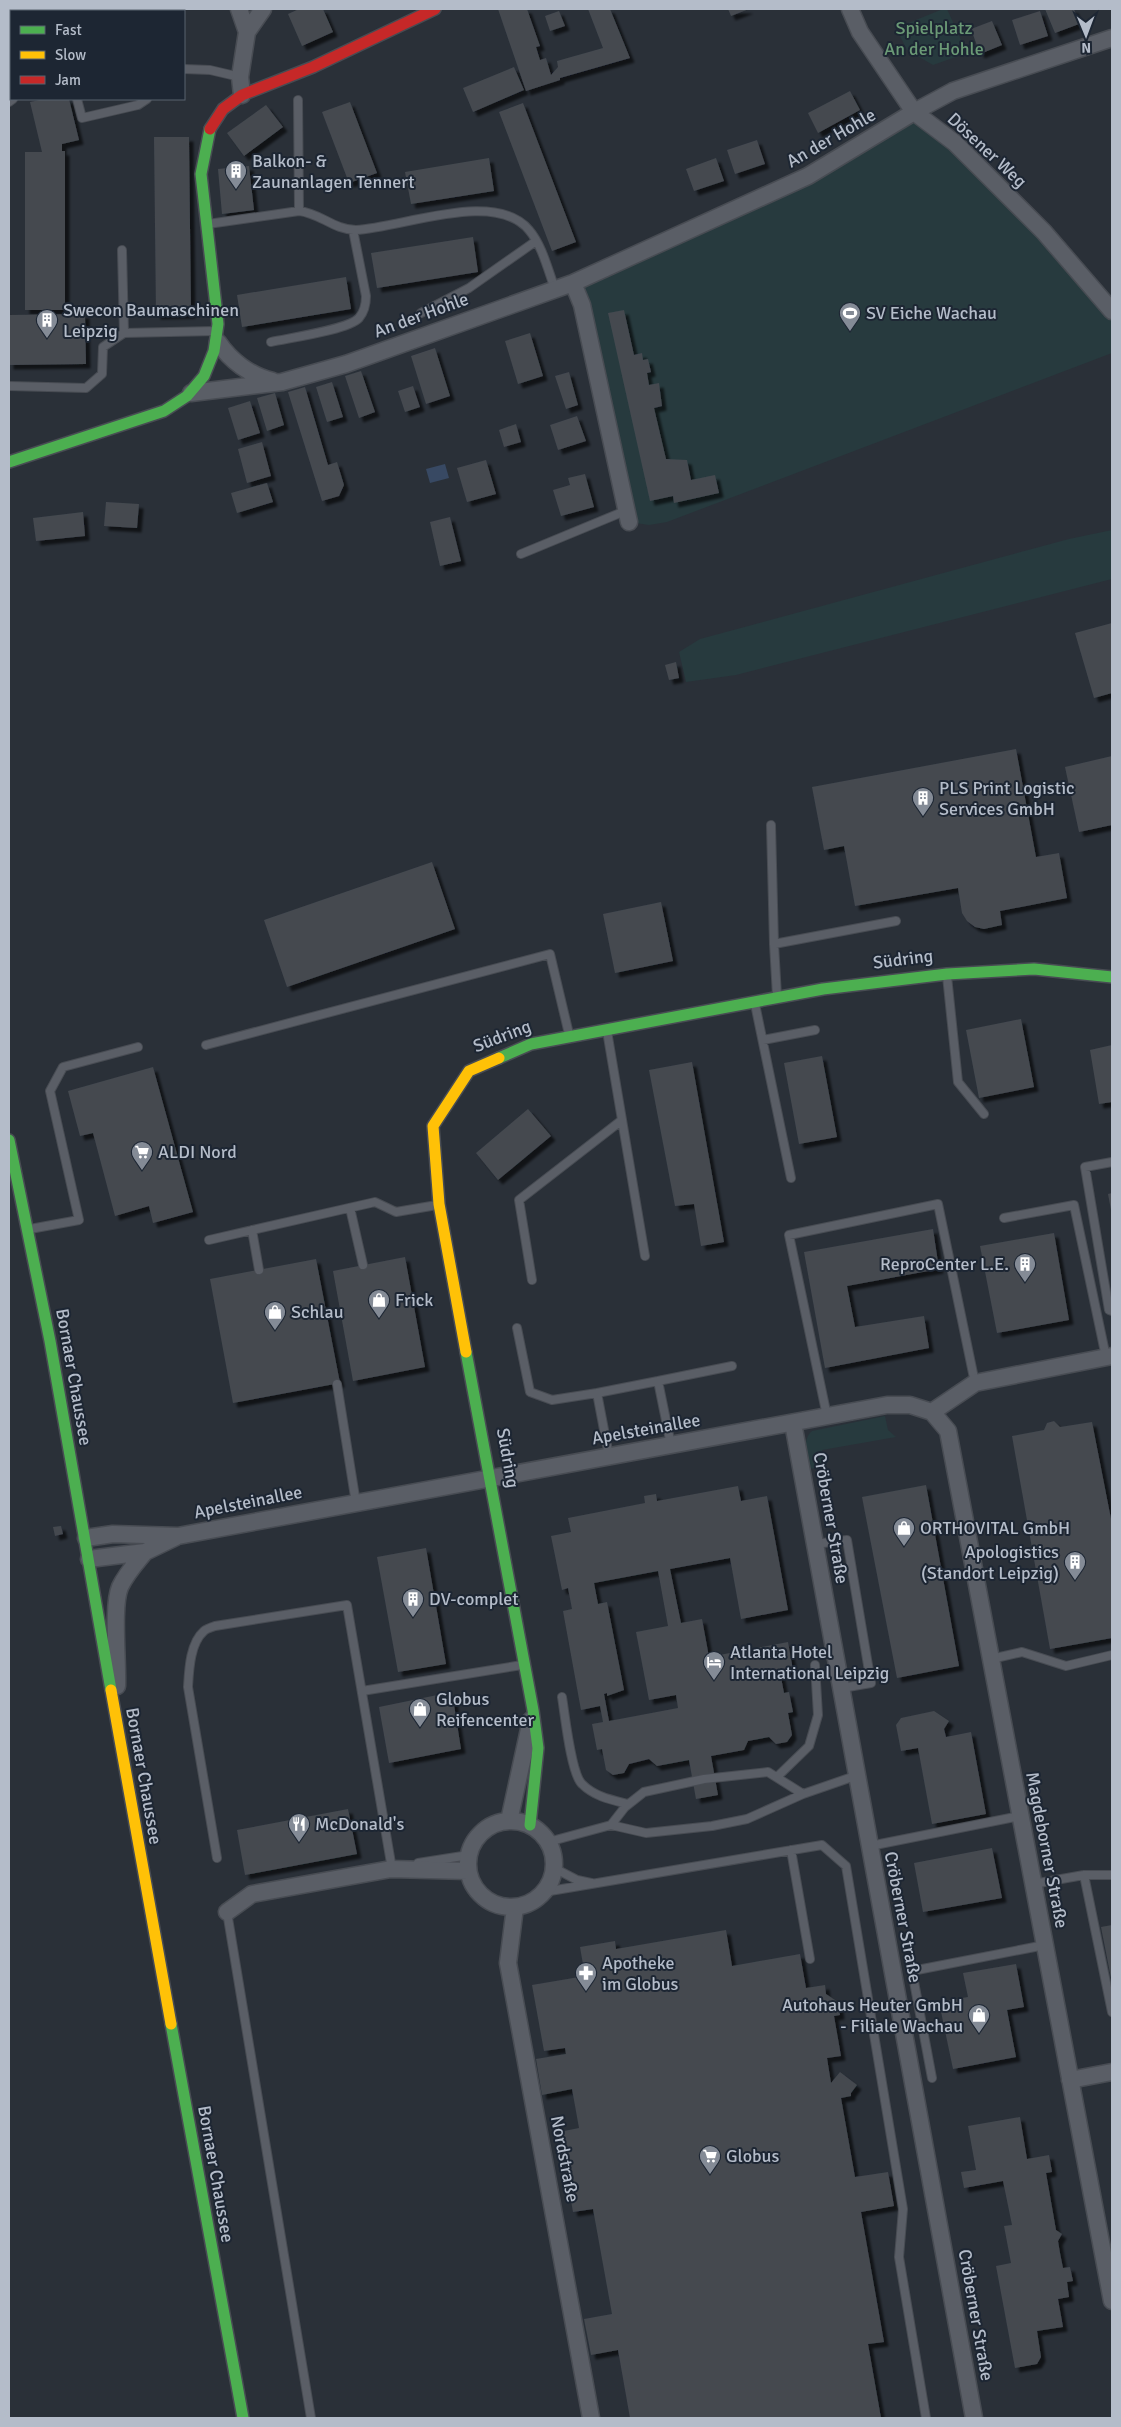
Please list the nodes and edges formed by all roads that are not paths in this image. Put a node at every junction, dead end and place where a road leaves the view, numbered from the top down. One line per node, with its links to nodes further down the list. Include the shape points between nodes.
1 (239, 9): 5 (street)
2 (263, 9): 5 (street)
3 (435, 9): 9 (main road)
4 (850, 9): 13 (street, Dösener Weg, via 860,32)
5 (247, 32): 8 (street)
6 (1112, 38): 13 (street, An der Hohle, via 953,91)
7 (185, 69): 8 (lane, via 210,70)
8 (240, 77): 9 (street)
9 (242, 95): 15 (main road, via 223,109 211,128 201,174)
10 (77, 100): 11 (lane, via 82,118 138,105)
11 (146, 100)
12 (298, 100): 14 (lane)
13 (914, 112): 19 (street, An der Hohle, via 808,176); 21 (street, Dösener Weg, via 955,143 1044,232)
14 (299, 211): 15 (lane); 16 (lane, via 313,213 338,227)
15 (207, 224): 24 (main road)
16 (353, 230): 17 (lane, via 492,212 516,219); 25 (lane, via 366,296 358,318 339,327)
17 (536, 241): 20 (lane); 22 (lane, via 469,288)
18 (122, 250): 23 (lane)
19 (573, 283): 20 (street, An der Hohle); 30 (street, via 582,305)
20 (555, 289): 26 (street, An der Hohle, via 346,364)
21 (1112, 311)
22 (421, 313)
23 (124, 333): 24 (lane); 27 (lane, via 103,347 102,374 86,388)
24 (218, 336): 26 (street, via 230,356 252,374); 28 (main road, via 212,361)
25 (271, 342)
26 (282, 382): 28 (street, An der Hohle)
27 (9, 386)
28 (191, 393): 29 (main road, via 180,404 164,411)
29 (9, 462)
30 (627, 516): 31 (lane)
31 (521, 554)
32 (771, 825): 34 (lane)
33 (896, 921): 34 (lane)
34 (774, 944): 37 (lane)
35 (947, 974): 36 (main road, Südring, via 1034,969); 37 (main road, Südring, via 823,989); 45 (lane, via 958,1082)
36 (1112, 975)
37 (778, 998): 38 (main road, Südring)
38 (755, 1002): 39 (main road, Südring); 42 (lane)
39 (607, 1030): 41 (main road, Südring); 46 (lane)
40 (815, 1030): 42 (lane)
41 (570, 1036): 43 (lane, via 550,954); 50 (main road, Südring, via 531,1044 469,1071 433,1126)
42 (763, 1040): 49 (lane)
43 (206, 1045)
44 (138, 1047): 53 (lane, via 63,1067 50,1091 79,1220)
45 (984, 1114)
46 (622, 1120): 56 (lane); 59 (lane, via 519,1200)
47 (9, 1140): 53 (main road, Bornaer Chaussee)
48 (1112, 1162): 60 (lane, via 1085,1167 1109,1310)
49 (791, 1178)
50 (439, 1204): 51 (lane, via 396,1212 375,1202); 73 (main road, Südring)
51 (350, 1208): 54 (lane); 57 (lane)
52 (1004, 1218): 62 (lane, via 1074,1205)
53 (27, 1230): 76 (main road, Bornaer Chaussee)
54 (252, 1230): 55 (lane); 58 (lane)
55 (209, 1240)
56 (645, 1256)
57 (363, 1266)
58 (259, 1270)
59 (532, 1280)
60 (1112, 1312)
61 (517, 1328): 67 (lane, via 530,1392 552,1400)
62 (1109, 1356): 65 (street)
63 (732, 1366): 64 (lane)
64 (658, 1381): 67 (lane); 71 (lane)
65 (975, 1383): 68 (street); 69 (lane, via 938,1204 789,1235)
66 (337, 1384): 74 (lane)
67 (597, 1393): 72 (lane)
68 (932, 1412): 69 (street, Apelsteinallee, via 910,1405 887,1405); 81 (street, Magdeborner Straße, via 948,1431)
69 (827, 1416): 70 (street, Apelsteinallee)
70 (793, 1422): 71 (street, Apelsteinallee); 77 (street, Cröberner Straße)
71 (670, 1445): 72 (street, Apelsteinallee)
72 (609, 1456): 73 (street, Apelsteinallee)
73 (491, 1478): 74 (street, Apelsteinallee); 82 (main road, Südring)
74 (356, 1503): 75 (street, Apelsteinallee)
75 (178, 1536): 76 (street, Apelsteinallee, via 113,1534); 78 (street, Apelsteinallee)
76 (86, 1538): 79 (main road, Bornaer Chaussee)
77 (815, 1544): 84 (street, Cröberner Straße); 84 (lane, via 847,1540 871,1683)
78 (145, 1552): 79 (street, Apelsteinallee); 88 (street, Apelsteinallee, via 120,1588 116,1603)
79 (89, 1559): 88 (main road, Bornaer Chaussee)
80 (1112, 1655): 81 (lane, via 1066,1666 1022,1652)
81 (990, 1659): 93 (street, Magdeborner Straße)
82 (524, 1665): 85 (lane); 87 (main road, Südring)
83 (814, 1665): 90 (lane, via 818,1714 809,1746)
84 (842, 1688): 89 (street, Cröberner Straße)
85 (362, 1691): 100 (lane, via 348,1605 204,1630 190,1664 188,1687); 103 (lane)
86 (562, 1697): 92 (lane, via 572,1758 580,1783 600,1796)
87 (533, 1710): 94 (street, Südring); 95 (main road, Südring, via 538,1748)
88 (116, 1720): 119 (main road, Bornaer Chaussee)
89 (858, 1776): 91 (lane); 98 (street, Cröberner Straße)
90 (777, 1777): 91 (lane); 92 (lane, via 768,1772 704,1779 644,1792)
91 (802, 1794): 96 (lane, via 747,1819 712,1826 646,1833)
92 (628, 1804): 96 (lane)
93 (1020, 1816): 98 (lane); 107 (street, Magdeborner Straße)
94 (510, 1821): 95 (street); 101 (street, via 498,1823 479,1835)
95 (530, 1825): 97 (street)
96 (611, 1825): 97 (lane)
97 (548, 1842): 102 (street)
98 (870, 1846): 123 (street, Cröberner Straße)
99 (791, 1850): 106 (lane); 112 (lane); 122 (lane, via 822,1845 846,1866 903,2209 899,2257)
100 (218, 1858)
101 (469, 1863): 103 (street); 109 (street, via 472,1882 482,1896 501,1906)
102 (554, 1868): 106 (lane, via 577,1880); 108 (street)
103 (391, 1869): 110 (street, via 252,1894)
104 (1084, 1875): 105 (lane); 107 (lane); 113 (lane)
105 (1112, 1875)
106 (595, 1884): 108 (lane)
107 (1033, 1884): 111 (street, Magdeborner Straße)
108 (544, 1892): 109 (street)
109 (515, 1907): 121 (street, Nordstraße, via 508,1963)
110 (227, 1912): 120 (lane)
111 (1045, 1945): 115 (lane, via 912,1971); 116 (street, Magdeborner Straße)
112 (810, 1959)
113 (1112, 2012)
114 (1112, 2072): 116 (street)
115 (932, 2078)
116 (1070, 2080): 117 (street, Magdeborner Straße)
117 (1110, 2278): 118 (street, Magdeborner Straße)
118 (1112, 2301)
119 (243, 2418)
120 (311, 2418)
121 (591, 2418)
122 (926, 2418)
123 (974, 2418)

